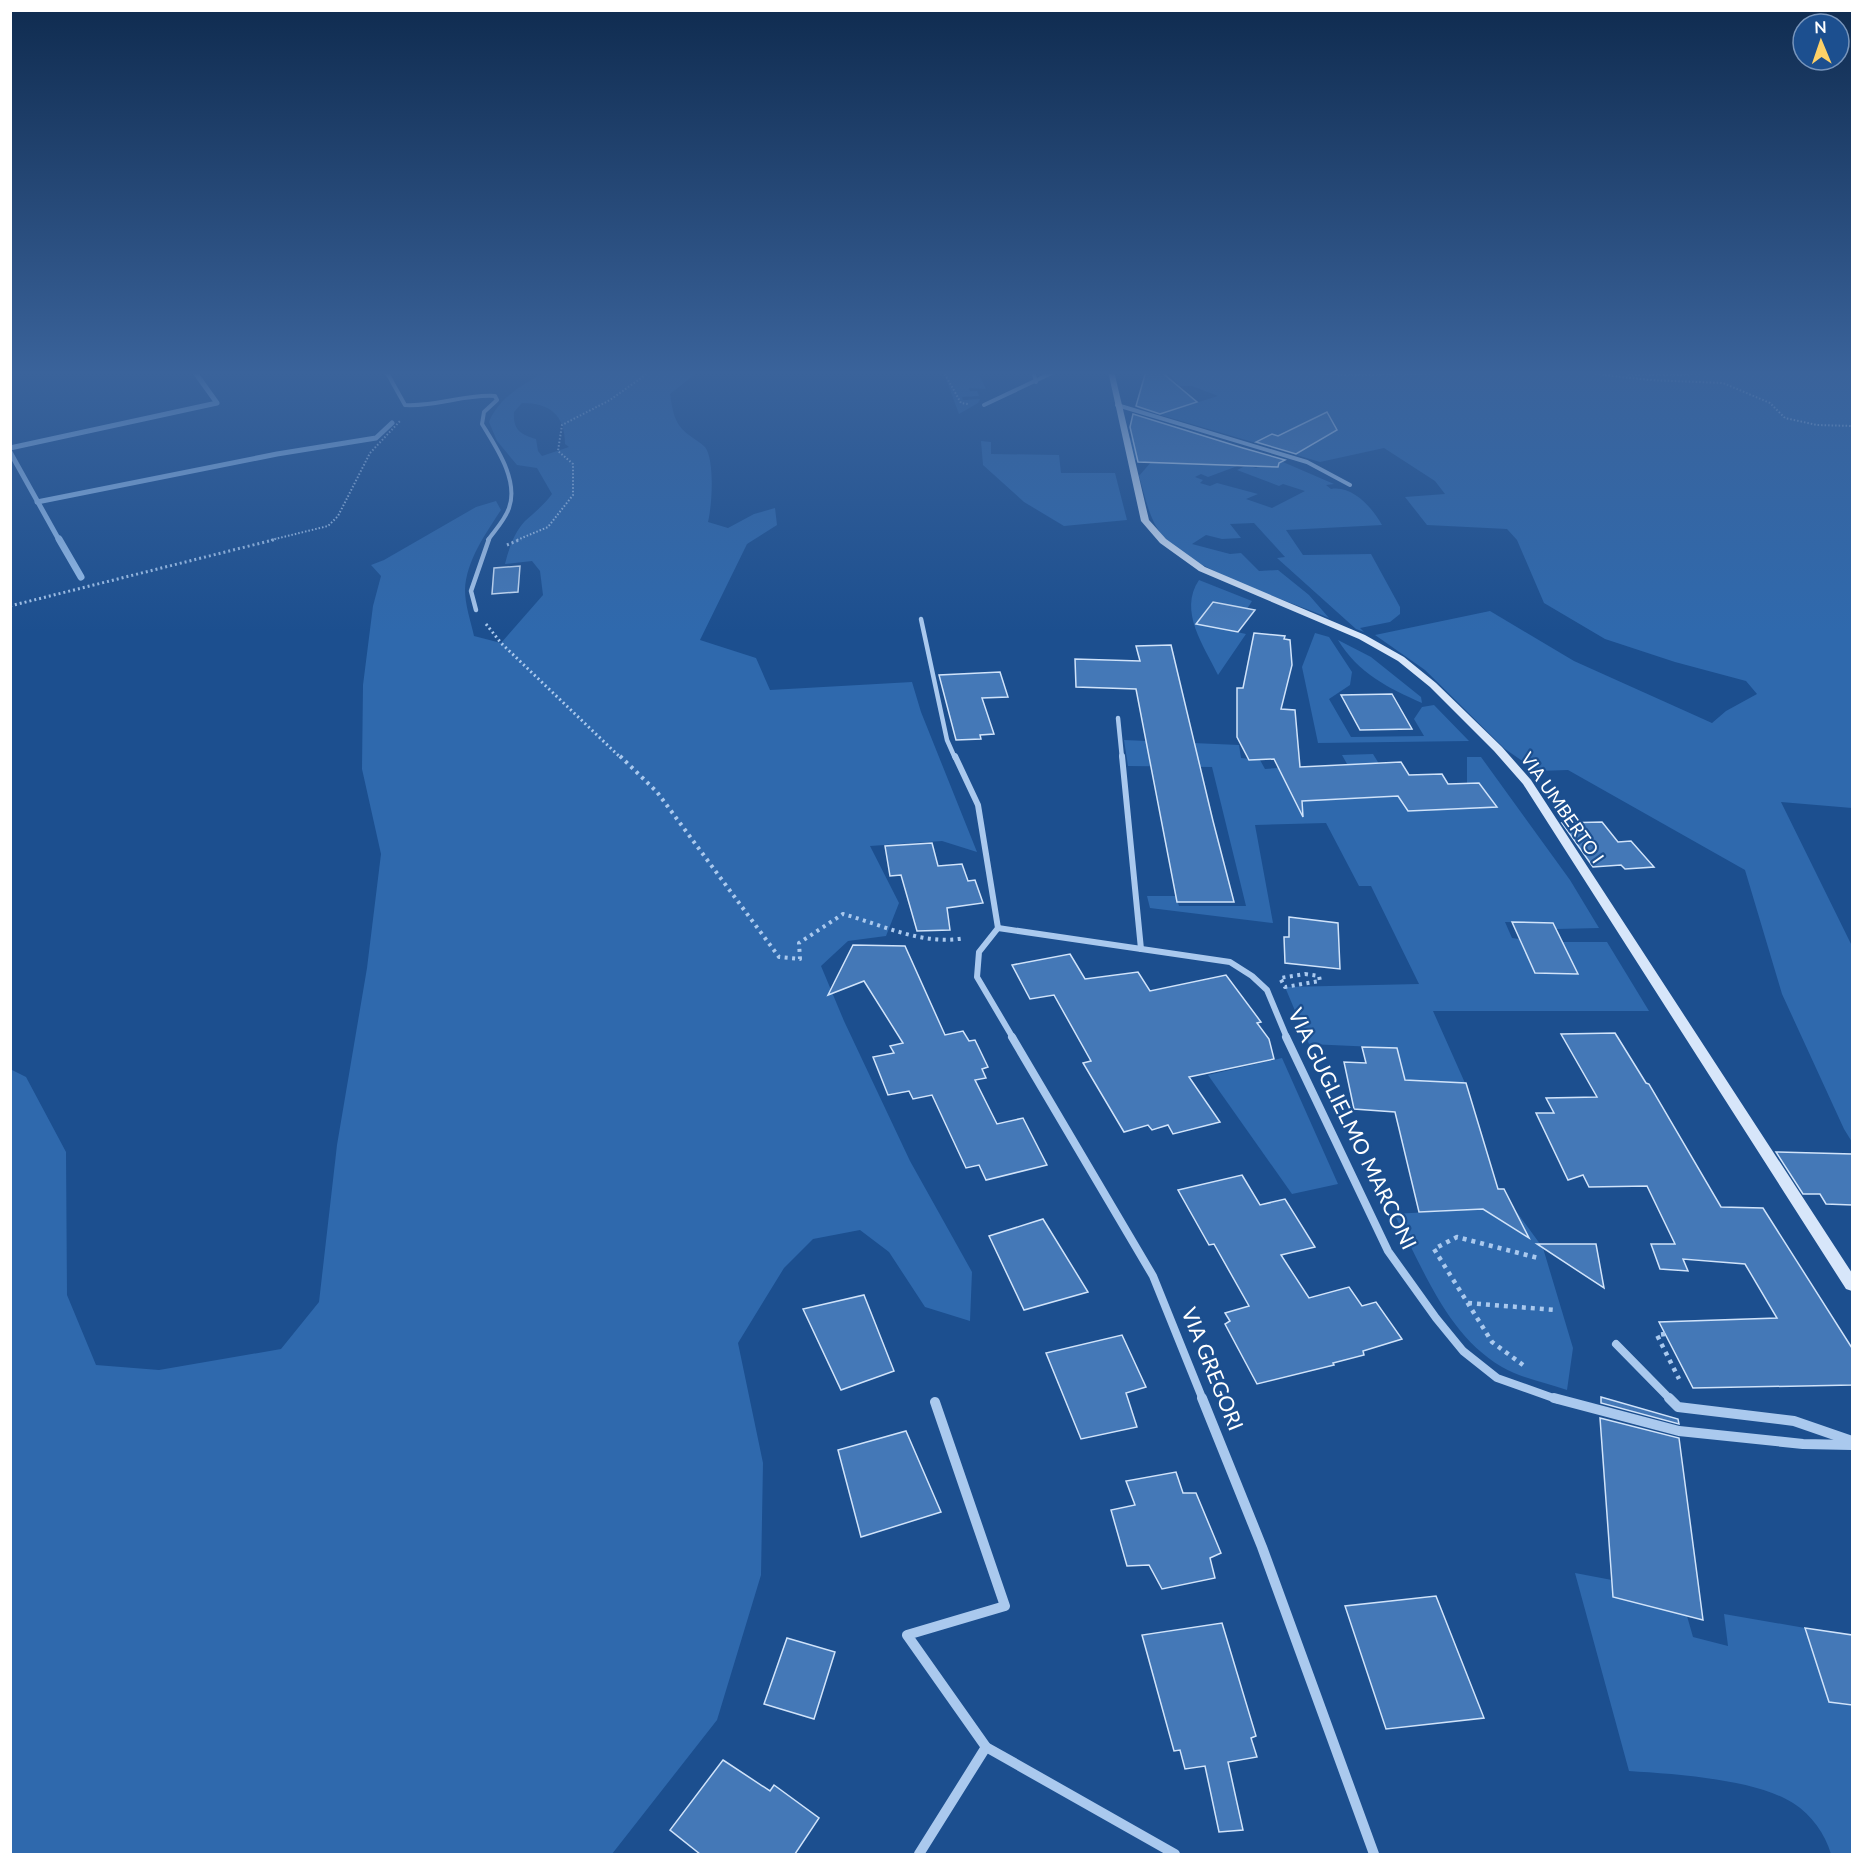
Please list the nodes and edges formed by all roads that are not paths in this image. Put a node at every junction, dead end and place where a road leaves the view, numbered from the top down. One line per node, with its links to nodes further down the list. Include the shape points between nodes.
1 (501, 458): 5 (street, via 511,501 489,539 471,591)
2 (1129, 458): 10 (main road, VIA UMBERTO I, via 1144,521 1163,541 1202,569 1362,637 1401,659 1473,723 1527,782)
3 (1294, 458): 4 (street)
4 (1350, 485)
5 (476, 610)
6 (921, 619): 8 (street, via 947,740 978,805)
7 (1118, 718): 9 (street)
8 (998, 928): 9 (street, VIA GUGLIELMO MARCONI); 17 (street, VIA GREGORI, via 979,952 977,977 1153,1276 1262,1547)
9 (1141, 949): 13 (street, VIA GUGLIELMO MARCONI, via 1230,962 1267,990 1388,1251 1456,1343 1497,1378 1542,1395 1679,1431 1803,1444)
10 (1852, 1285)
11 (1616, 1344): 13 (street, VIA GUGLIELMO MARCONI, via 1677,1407 1794,1420)
12 (935, 1402): 14 (street, via 1005,1606 907,1635)
13 (1852, 1443)
14 (986, 1747): 15 (street); 16 (street)
15 (919, 1854)
16 (1175, 1854)
17 (1374, 1854)

